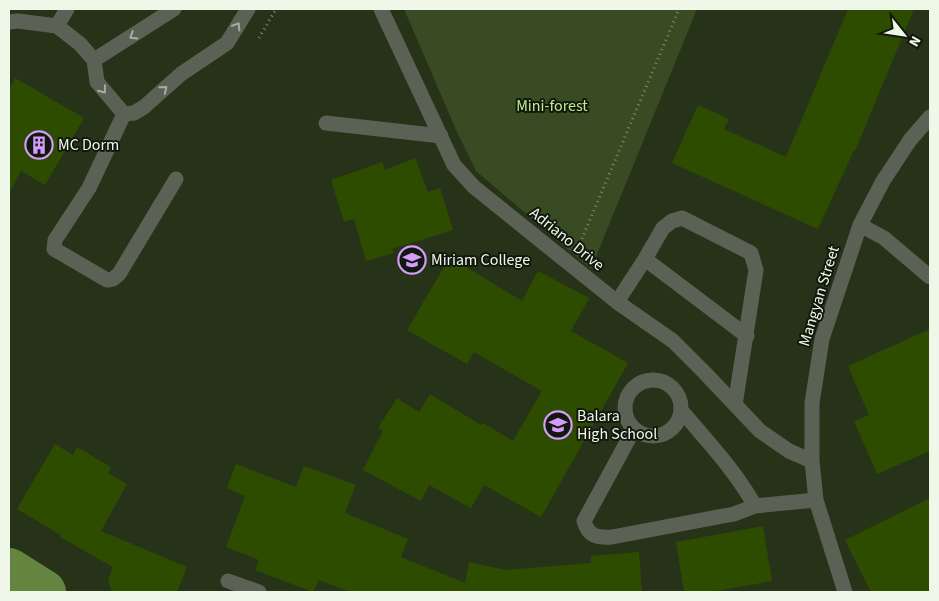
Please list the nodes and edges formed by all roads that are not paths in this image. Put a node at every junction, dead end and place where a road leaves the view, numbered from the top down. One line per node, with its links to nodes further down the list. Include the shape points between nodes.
1 (67, 9): 6 (street)
2 (174, 9): 7 (street, one-way to 7)
3 (248, 9): 8 (street, one-way to 3, via 144,107 181,74 227,43)
4 (381, 9): 11 (street, Adriano Drive)
5 (9, 22): 6 (street)
6 (57, 26): 7 (street)
7 (94, 60): 8 (street, one-way to 8, via 97,82)
8 (124, 114): 12 (street, via 89,188 54,240 54,249 107,280 113,279)
9 (930, 117): 13 (street, Mangyan Street, via 910,140 883,181)
10 (326, 123): 11 (street)
11 (440, 136): 16 (street, Adriano Drive, via 454,165 474,187)
12 (176, 179)
13 (860, 225): 15 (street, via 884,238); 21 (street, Mangyan Street, via 822,339 812,403)
14 (645, 259): 16 (street); 17 (street); 17 (street, via 663,228 682,218 751,252 756,270)
15 (930, 277)
16 (616, 302): 18 (street, Adriano Drive, via 672,341)
17 (747, 336): 18 (street)
18 (735, 406): 21 (street, Adriano Drive, via 760,431 789,451)
19 (681, 410): 20 (street, via 679,419 668,432 659,436); 20 (street, via 677,392 670,385 661,380 642,381 634,386 625,403 624,413); 23 (street, via 732,470)
20 (634, 429): 23 (street, via 584,521 592,535 612,537 734,514)
21 (812, 461): 22 (street, Mangyan Street)
22 (816, 500): 23 (street); 26 (street, Mangyan Street)
23 (755, 506)
24 (228, 580): 25 (street)
25 (259, 592)
26 (845, 592)

